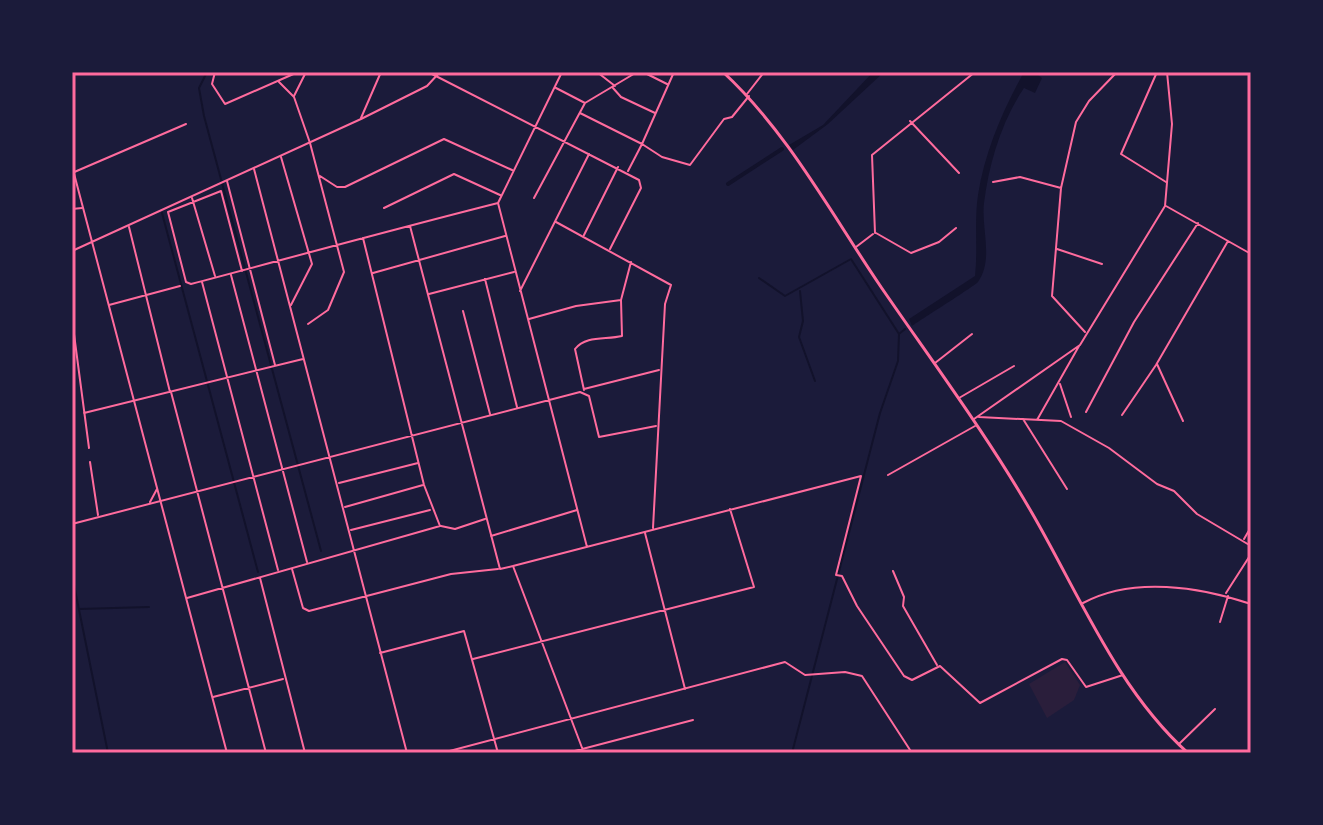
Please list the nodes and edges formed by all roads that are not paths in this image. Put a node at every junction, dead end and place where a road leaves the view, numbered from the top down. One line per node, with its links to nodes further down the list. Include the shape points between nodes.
1 (215, 72): 19 (street, via 212,84 225,104)
2 (298, 72): 19 (street)
3 (306, 72): 24 (street)
4 (381, 72): 28 (street)
5 (428, 72): 18 (street)
6 (440, 72): 18 (street)
7 (562, 72): 22 (street)
8 (597, 72): 21 (street)
9 (637, 72): 21 (street)
10 (643, 72): 20 (street)
11 (674, 72): 20 (street)
12 (723, 72): 23 (main road)
13 (764, 72): 23 (street)
14 (975, 72): 29 (street)
15 (1117, 72): 48 (street, via 1079,115)
16 (1157, 72): 47 (street, via 1121,157)
17 (1167, 72): 47 (street, via 1172,124)
18 (438, 76): 28 (street); 31 (street)
19 (279, 82): 24 (street)
20 (668, 85): 27 (street)
21 (614, 86): 25 (street); 27 (street, via 621,97)
22 (555, 88): 25 (street); 31 (street)
23 (748, 95): 34 (street, via 687,166); 69 (main road)
24 (294, 97): 33 (street)
25 (585, 103): 26 (street)
26 (579, 112): 32 (street); 34 (street)
27 (656, 113): 34 (street)
28 (361, 119): 33 (street)
29 (910, 121): 43 (street); 62 (street, via 870,159)
30 (186, 124): 42 (street)
31 (535, 126): 32 (street); 40 (street)
32 (564, 140): 35 (street); 50 (street)
33 (310, 143): 36 (street); 44 (street)
34 (642, 144): 41 (street)
35 (590, 153): 38 (street); 57 (street)
36 (281, 156): 39 (street); 73 (street)
37 (72, 166): 42 (street)
38 (618, 167): 41 (street); 64 (street)
39 (254, 168): 45 (street); 76 (street)
40 (513, 171): 44 (street, via 444,139 345,187); 49 (street)
41 (627, 172): 72 (street, via 641,188)
42 (73, 173): 54 (street)
43 (959, 173)
44 (318, 174): 68 (street)
45 (226, 182): 51 (street); 79 (street)
46 (993, 182): 48 (street, via 1020,177)
47 (1167, 183): 53 (street)
48 (1061, 188): 70 (street)
49 (501, 196): 52 (street); 55 (street, via 454,174)
50 (534, 198)
51 (192, 200): 60 (street); 79 (street, via 222,192); 83 (street); 85 (street, via 167,216 186,282)
52 (498, 203): 59 (street); 63 (street)
53 (1165, 206): 58 (street); 97 (street)
54 (83, 208): 56 (street); 67 (street)
55 (384, 208)
56 (72, 209)
57 (556, 222): 64 (street); 87 (street)
58 (1198, 223): 66 (street); 115 (street, via 1134,322)
59 (410, 226): 65 (street); 75 (street)
60 (129, 227): 67 (street); 89 (street)
61 (956, 228): 62 (street, via 911,253)
62 (875, 233): 69 (street)
63 (505, 236): 75 (street); 80 (street)
64 (583, 237): 72 (street)
65 (363, 238): 68 (street); 81 (street)
66 (1228, 241): 74 (street); 102 (street)
67 (93, 242): 71 (street); 91 (street)
68 (337, 245): 73 (street); 96 (street, via 342,281 324,314)
69 (855, 248): 101 (main road)
70 (1056, 248): 78 (street); 97 (street, via 1052,296)
71 (72, 251)
72 (610, 251): 77 (street)
73 (308, 253): 76 (street); 92 (street, via 311,269)
74 (1251, 254)
75 (418, 259): 81 (street); 88 (street)
76 (280, 260): 79 (street); 92 (street)
77 (631, 261): 90 (street); 106 (street, via 671,287)
78 (1102, 264)
79 (246, 270): 82 (street); 103 (street)
80 (514, 272): 84 (street); 87 (street)
81 (372, 273): 127 (street)
82 (231, 274): 83 (street); 105 (street)
83 (216, 277): 85 (street)
84 (485, 279): 88 (street); 114 (street)
85 (202, 281): 107 (street)
86 (180, 286): 89 (street)
87 (520, 291): 95 (street)
88 (427, 294): 124 (street)
89 (145, 296): 91 (street); 110 (street)
90 (621, 300): 95 (street); 109 (street, via 622,336 588,341 575,349)
91 (109, 305): 113 (street)
92 (291, 305): 100 (street)
93 (463, 311): 117 (street)
94 (72, 319): 116 (street)
95 (528, 319): 111 (street)
96 (308, 324)
97 (1086, 332): 99 (street)
98 (972, 334): 101 (street)
99 (1080, 345): 108 (street); 120 (street)
100 (304, 359): 103 (street); 129 (street)
101 (934, 363): 112 (main road)
102 (1157, 363): 118 (street); 123 (street)
103 (273, 365): 105 (street)
104 (1014, 366): 112 (street)
105 (254, 369): 107 (street); 132 (street)
106 (660, 370): 109 (street); 126 (street)
107 (227, 376): 110 (street); 134 (street)
108 (1060, 381): 119 (street); 122 (street)
109 (584, 390): 111 (street); 126 (street, via 599,437)
110 (170, 392): 113 (street); 139 (street)
111 (551, 399): 114 (street); 145 (street)
112 (958, 399): 120 (main road)
113 (133, 401): 116 (street); 137 (street)
114 (517, 408): 117 (street)
115 (1086, 412)
116 (84, 413): 128 (street)
117 (490, 415): 124 (street)
118 (1122, 415)
119 (1071, 417)
120 (975, 418): 121 (street); 125 (main road)
121 (1023, 419): 122 (street); 138 (street)
122 (1037, 420): 155 (street, via 1061,421 1109,448 1174,491 1197,514)
123 (1183, 421)
124 (461, 423): 127 (street); 147 (street)
125 (976, 425): 133 (street); 171 (main road)
126 (656, 426): 152 (street)
127 (413, 435): 129 (street); 131 (street)
128 (89, 448)
129 (331, 456): 132 (street); 135 (street)
130 (90, 462): 146 (street)
131 (418, 463): 135 (street); 136 (street)
132 (281, 470): 134 (street); 160 (street)
133 (888, 475)
134 (254, 477): 139 (street); 164 (street)
135 (338, 483): 142 (street)
136 (424, 485): 142 (street); 144 (street)
137 (157, 488): 140 (street); 141 (street)
138 (1067, 489)
139 (196, 491): 140 (street); 167 (street)
140 (160, 499): 141 (street); 170 (street)
141 (150, 502): 146 (street)
142 (344, 507): 151 (street)
143 (730, 509): 152 (street); 173 (street, via 754,587); 178 (street, via 861,476 839,576 904,676 912,680)
144 (431, 510): 149 (street); 151 (street)
145 (578, 510): 154 (street); 157 (street)
146 (98, 517): 148 (street)
147 (487, 519): 149 (street, via 455,529); 154 (street)
148 (72, 524)
149 (440, 526): 158 (street)
150 (1251, 527): 155 (street)
151 (350, 530): 158 (street)
152 (653, 530): 153 (street)
153 (644, 532): 157 (street); 173 (street)
154 (491, 536): 163 (street)
155 (1243, 540): 156 (street)
156 (1251, 546)
157 (587, 547): 161 (street)
158 (355, 550): 160 (street); 168 (street)
159 (1251, 554): 169 (street)
160 (307, 563): 162 (street)
161 (513, 566): 163 (street); 175 (street)
162 (292, 568): 164 (street); 168 (street, via 305,610)
163 (500, 569): 168 (street, via 451,574)
164 (278, 571): 166 (street)
165 (893, 571): 178 (street, via 903,606)
166 (260, 577): 167 (street); 180 (street)
167 (223, 587): 170 (street); 181 (street)
168 (366, 596): 176 (street)
169 (1226, 596): 171 (street, via 1194,589 1132,588); 172 (street); 174 (street)
170 (185, 598): 183 (street)
171 (1083, 603): 179 (main road)
172 (1251, 604)
173 (666, 610): 175 (street); 182 (street)
174 (1220, 622)
175 (541, 643): 177 (street); 185 (street)
176 (380, 653): 177 (street, via 464,631); 193 (street)
177 (473, 659): 187 (street)
178 (937, 665): 179 (street, via 980,703 1062,659 1086,687)
179 (1124, 675): 188 (main road)
180 (283, 679): 181 (street); 192 (street)
181 (249, 688): 183 (street); 191 (street)
182 (685, 689): 185 (street); 197 (street, via 785,662 801,674 862,676)
183 (212, 697): 190 (street)
184 (1215, 709): 188 (street)
185 (571, 719): 187 (street); 189 (street)
186 (693, 720): 189 (street)
187 (495, 739): 194 (street); 195 (street)
188 (1179, 745): 198 (main road)
189 (583, 751): 196 (street)
190 (227, 753)
191 (266, 753)
192 (305, 753)
193 (407, 753)
194 (442, 753)
195 (498, 753)
196 (567, 753)
197 (912, 753)
198 (1188, 753)

